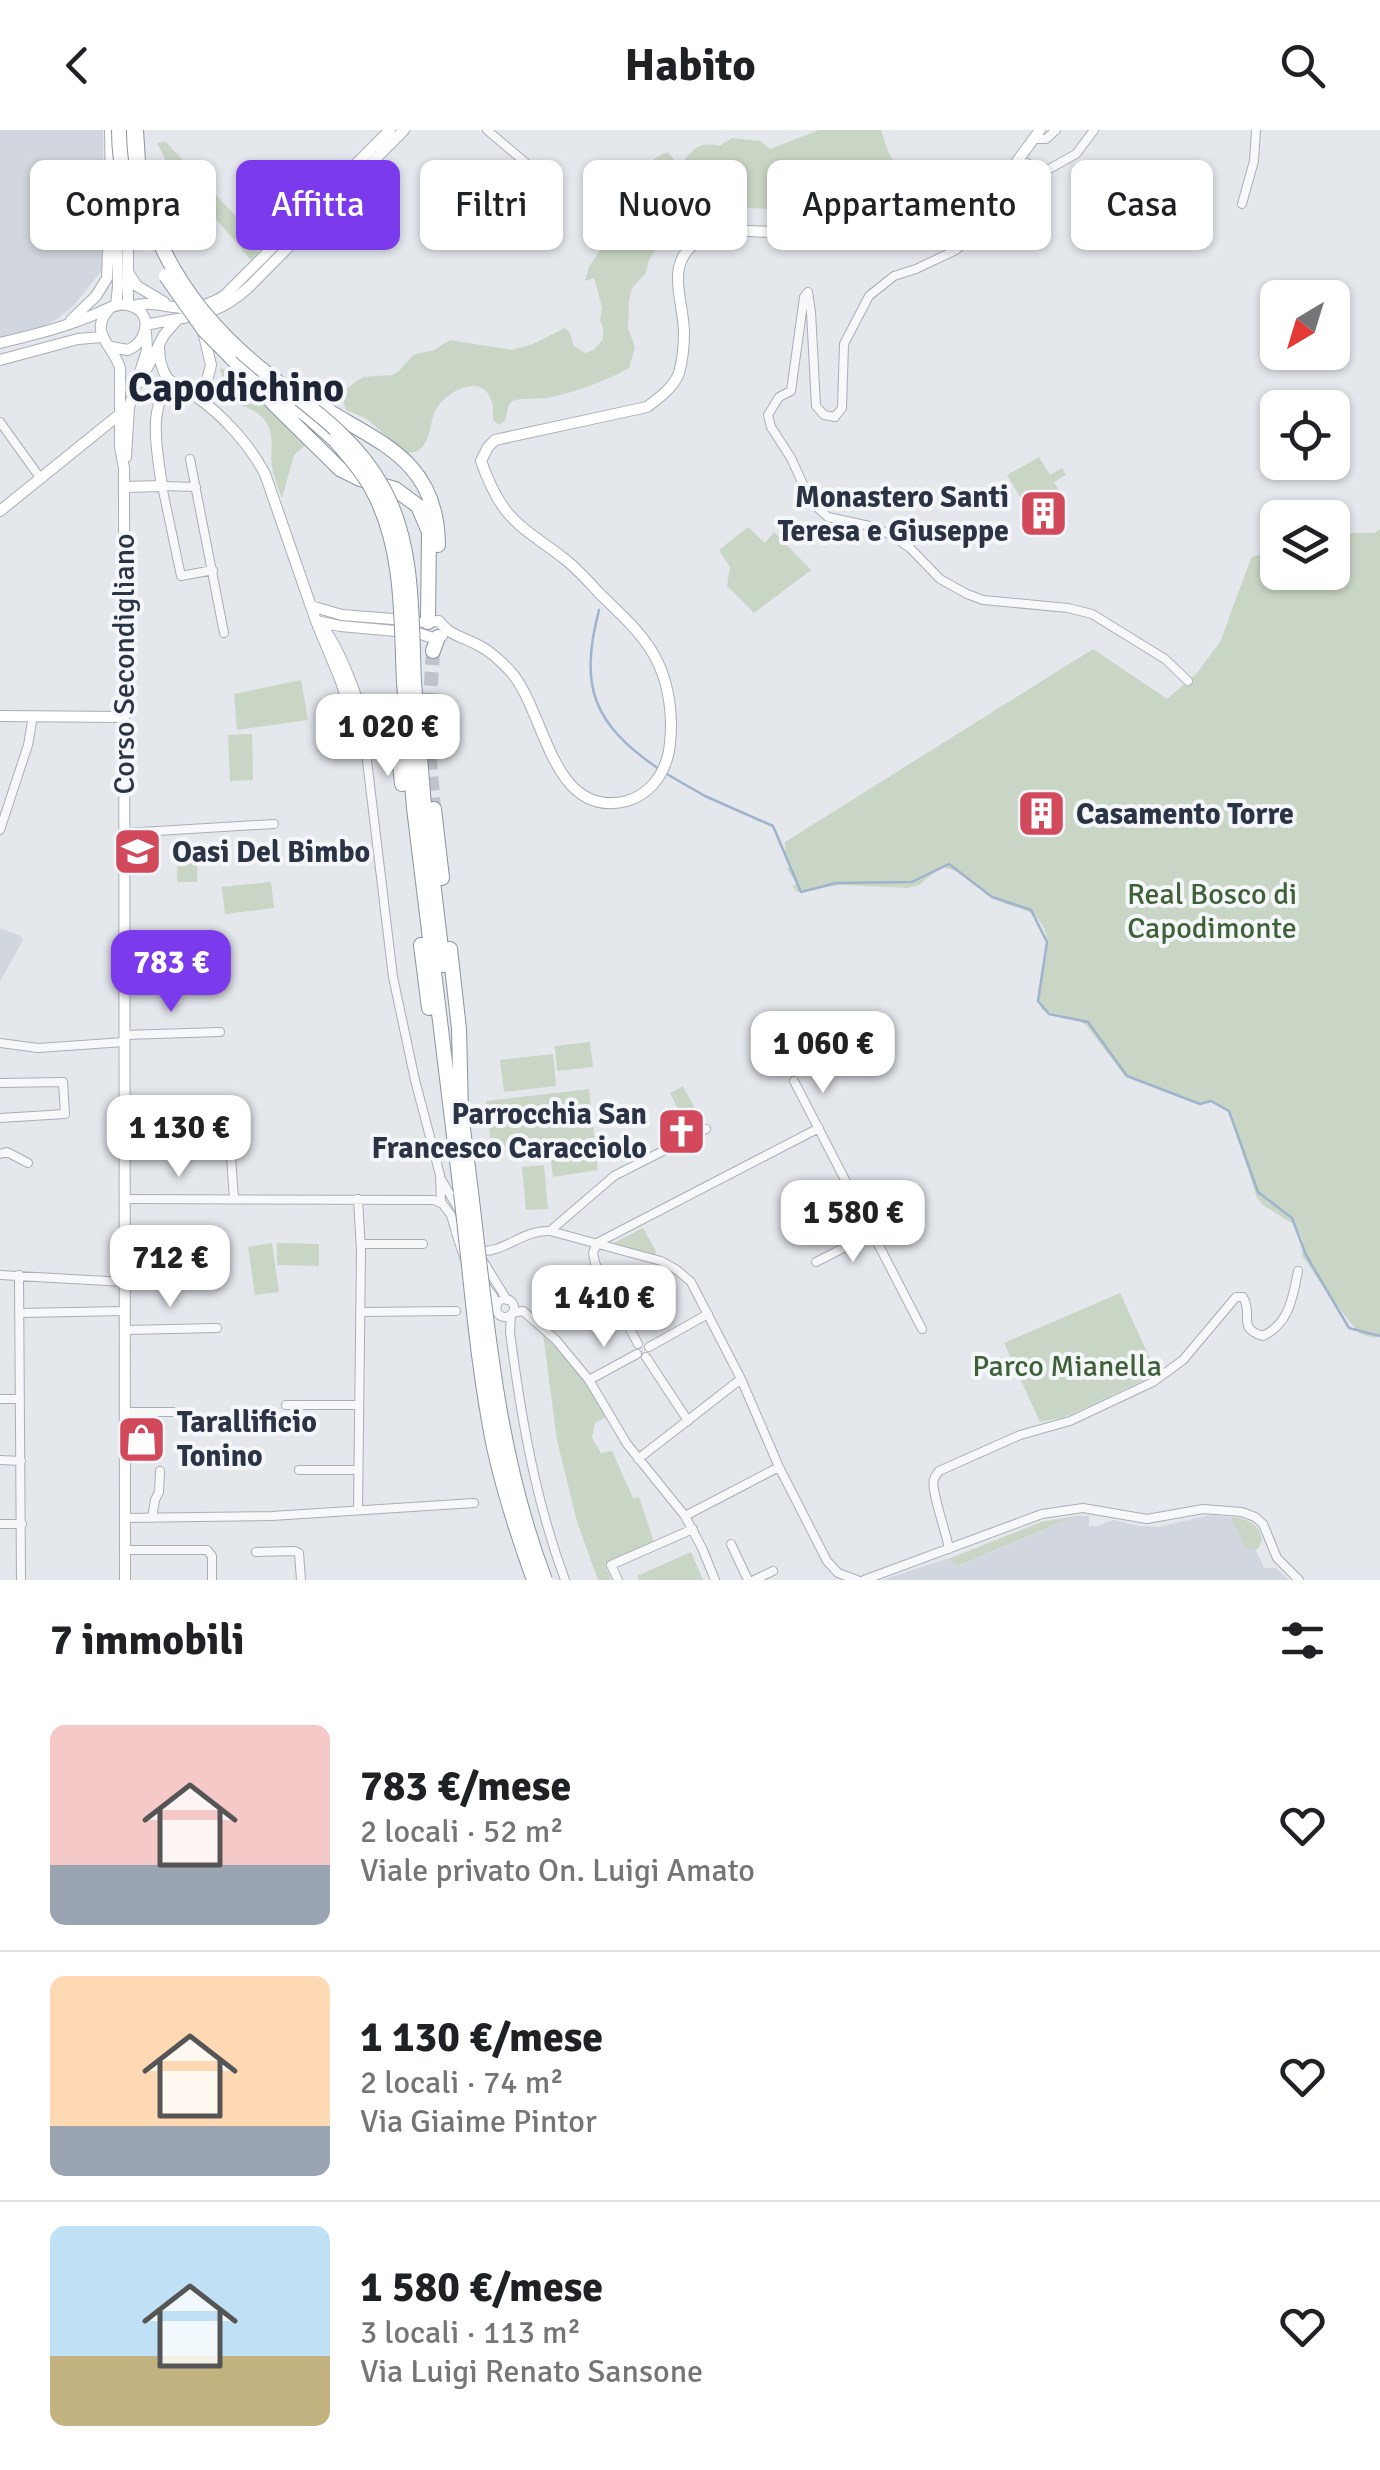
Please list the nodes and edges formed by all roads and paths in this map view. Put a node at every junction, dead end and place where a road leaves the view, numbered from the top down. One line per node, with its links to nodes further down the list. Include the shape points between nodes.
1 (110, 130): 12 (main road)
2 (120, 130): 32 (highway, bridge, via 124,185 162,270)
3 (128, 130): 21 (main road)
4 (136, 130): 34 (highway, bridge, via 139,178 171,266 212,323)
5 (390, 130): 22 (main road, via 232,290 198,306)
6 (404, 130): 25 (main road, via 238,297)
7 (487, 130): 13 (street)
8 (1056, 130): 11 (street, via 1046,139)
9 (1094, 130): 15 (street, via 1076,154)
10 (1256, 130): 16 (street)
11 (1035, 137): 14 (main road)
12 (111, 160)
13 (522, 160)
14 (1025, 160)
15 (1051, 169)
16 (1242, 204)
17 (767, 232): 52 (main road, via 710,234 680,260 679,376 664,394 647,406 496,440 481,461 506,511 564,558 652,649 670,694 671,739 656,782 622,802 579,792 556,766 512,674 483,648)
18 (108, 250): 27 (main road, via 107,278)
19 (118, 250): 24 (main road)
20 (956, 250): 55 (street, via 894,276 869,296 844,344 842,408 835,417 816,406 808,292 804,297 791,391 768,414 811,502 828,518 895,537 967,594 1092,614 1166,658)
21 (128, 272): 22 (main road, via 137,286); 23 (main road)
22 (169, 305): 23 (main road)
23 (130, 306): 24 (main road); 28 (main road)
24 (113, 307): 27 (main road); 29 (main road, via 102,318)
25 (196, 317): 26 (main road); 37 (main road, via 211,360)
26 (178, 319): 28 (main road); 31 (main road)
27 (66, 324): 30 (main road)
28 (146, 328): 29 (main road, via 133,348); 36 (main road, Corso Secondigliano)
29 (106, 342): 33 (main road, via 78,339); 38 (main road, Corso Secondigliano, via 120,368)
30 (0, 343)
31 (159, 346): 35 (main road); 36 (main road)
32 (229, 356): 52 (highway, bridge, via 340,469 396,489 418,506 429,532); 56 (highway, bridge, via 335,440 376,495 397,562)
33 (0, 360)
34 (262, 370): 52 (highway, bridge, via 386,444 421,480 438,525); 56 (highway, bridge, via 342,433 385,490 406,560)
35 (172, 384): 37 (main road); 44 (main road, via 161,399 155,431)
36 (131, 398): 42 (main road, Corso Secondigliano)
37 (202, 400): 49 (main road, via 266,474)
38 (120, 414): 42 (main road, Corso Secondigliano); 43 (main road)
39 (0, 422): 40 (street)
40 (4, 436): 43 (street)
41 (190, 459): 46 (street)
42 (124, 468): 45 (main road, Corso Secondigliano)
43 (41, 479): 47 (main road)
44 (162, 486): 45 (main road); 46 (street); 48 (street, via 180,576)
45 (124, 487): 59 (main road, Corso Secondigliano)
46 (196, 487): 48 (street)
47 (0, 511)
48 (213, 570): 53 (street)
49 (311, 606): 50 (main road); 51 (main road)
50 (341, 620): 51 (main road); 52 (main road); 54 (main road)
51 (316, 621): 54 (main road); 60 (main road)
52 (437, 629)
53 (224, 633)
54 (332, 640): 60 (main road)
55 (1188, 681)
56 (409, 682): 70 (highway, via 414,808)
57 (0, 716): 58 (main road)
58 (33, 716): 59 (main road); 63 (street)
59 (124, 716): 64 (main road, Corso Secondigliano)
60 (365, 743): 70 (highway, via 389,744 399,756 426,990); 77 (street, via 393,977)
61 (434, 808): 70 (highway, via 460,1030)
62 (274, 824): 64 (street)
63 (1, 826)
64 (124, 833): 66 (main road, Corso Secondigliano)
65 (220, 1032): 66 (street)
66 (124, 1038): 67 (street, via 38,1048); 79 (main road, Corso Secondigliano)
67 (0, 1043)
68 (794, 1080): 73 (street)
69 (0, 1083): 72 (street, via 64,1082 65,1114)
70 (457, 1114): 77 (highway)
71 (228, 1116): 78 (street)
72 (0, 1118)
73 (819, 1128): 84 (street); 88 (street)
74 (706, 1129): 83 (street, via 614,1176)
75 (1, 1156): 76 (street, via 7,1152)
76 (28, 1162)
77 (450, 1197): 80 (street); 81 (street); 82 (street); 141 (highway, bridge, via 494,1444); 142 (highway, bridge, via 521,1512)
78 (234, 1198): 79 (street); 80 (street)
79 (124, 1199): 94 (main road, Corso Secondigliano)
80 (358, 1199): 86 (street)
81 (466, 1217): 82 (street); 85 (street, via 478,1221)
82 (456, 1231): 85 (street, via 465,1242); 96 (street, via 464,1257)
83 (550, 1231): 88 (street); 89 (street)
84 (872, 1233): 90 (street); 105 (street)
85 (478, 1236): 89 (street)
86 (361, 1244): 87 (street); 100 (street)
87 (424, 1244)
88 (597, 1244): 102 (street, via 677,1270); 106 (street, via 595,1263)
89 (479, 1250): 95 (street)
90 (816, 1262)
91 (1298, 1271): 132 (street, via 1285,1318 1272,1332 1254,1334 1246,1322 1248,1305 1236,1297 1174,1368 1152,1382 942,1469 934,1492)
92 (0, 1275): 93 (street)
93 (19, 1275): 94 (street); 98 (street)
94 (125, 1282): 99 (main road, Corso Secondigliano)
95 (508, 1300): 96 (street); 101 (street)
96 (496, 1306): 101 (street)
97 (456, 1311): 100 (street)
98 (21, 1312): 99 (street); 110 (street)
99 (125, 1312): 104 (main road, Corso Secondigliano)
100 (360, 1312): 112 (street)
101 (508, 1314): 107 (street, via 523,1311 545,1328); 143 (street, via 532,1473)
102 (708, 1314): 106 (street); 108 (street)
103 (217, 1328): 104 (street)
104 (125, 1330): 113 (main road, Corso Secondigliano)
105 (922, 1330)
106 (642, 1350): 107 (street); 115 (street)
107 (590, 1380): 116 (street)
108 (741, 1380): 115 (street); 119 (street)
109 (0, 1399): 110 (street)
110 (20, 1399): 118 (street)
111 (286, 1404): 112 (street)
112 (359, 1405): 121 (street)
113 (124, 1412): 114 (street); 126 (main road, Corso Secondigliano)
114 (191, 1412)
115 (688, 1421): 116 (street)
116 (638, 1459): 125 (street)
117 (0, 1460): 118 (street)
118 (22, 1460): 129 (street)
119 (780, 1467): 125 (street); 136 (street, via 827,1561 838,1573)
120 (299, 1470): 121 (street)
121 (358, 1470): 124 (street)
122 (160, 1471): 127 (street)
123 (474, 1504): 124 (street)
124 (358, 1510): 127 (street)
125 (685, 1516): 130 (street)
126 (124, 1518): 127 (street); 133 (main road, Corso Secondigliano)
127 (152, 1518)
128 (0, 1524): 129 (street)
129 (22, 1524): 137 (street)
130 (693, 1529): 144 (street, via 611,1565); 145 (street)
131 (731, 1544): 146 (street)
132 (949, 1549): 136 (street); 147 (street, via 1062,1510 1146,1520 1224,1509 1259,1520 1277,1558)
133 (125, 1550): 138 (main road, Corso Secondigliano); 139 (street, via 203,1548 212,1556)
134 (256, 1552): 140 (street, via 295,1551)
135 (773, 1571): 146 (street)
136 (862, 1579)
137 (21, 1580)
138 (125, 1580)
139 (212, 1580)
140 (301, 1580)
141 (534, 1580)
142 (545, 1580)
143 (565, 1580)
144 (618, 1580)
145 (715, 1580)
146 (751, 1580)
147 (1298, 1580)

